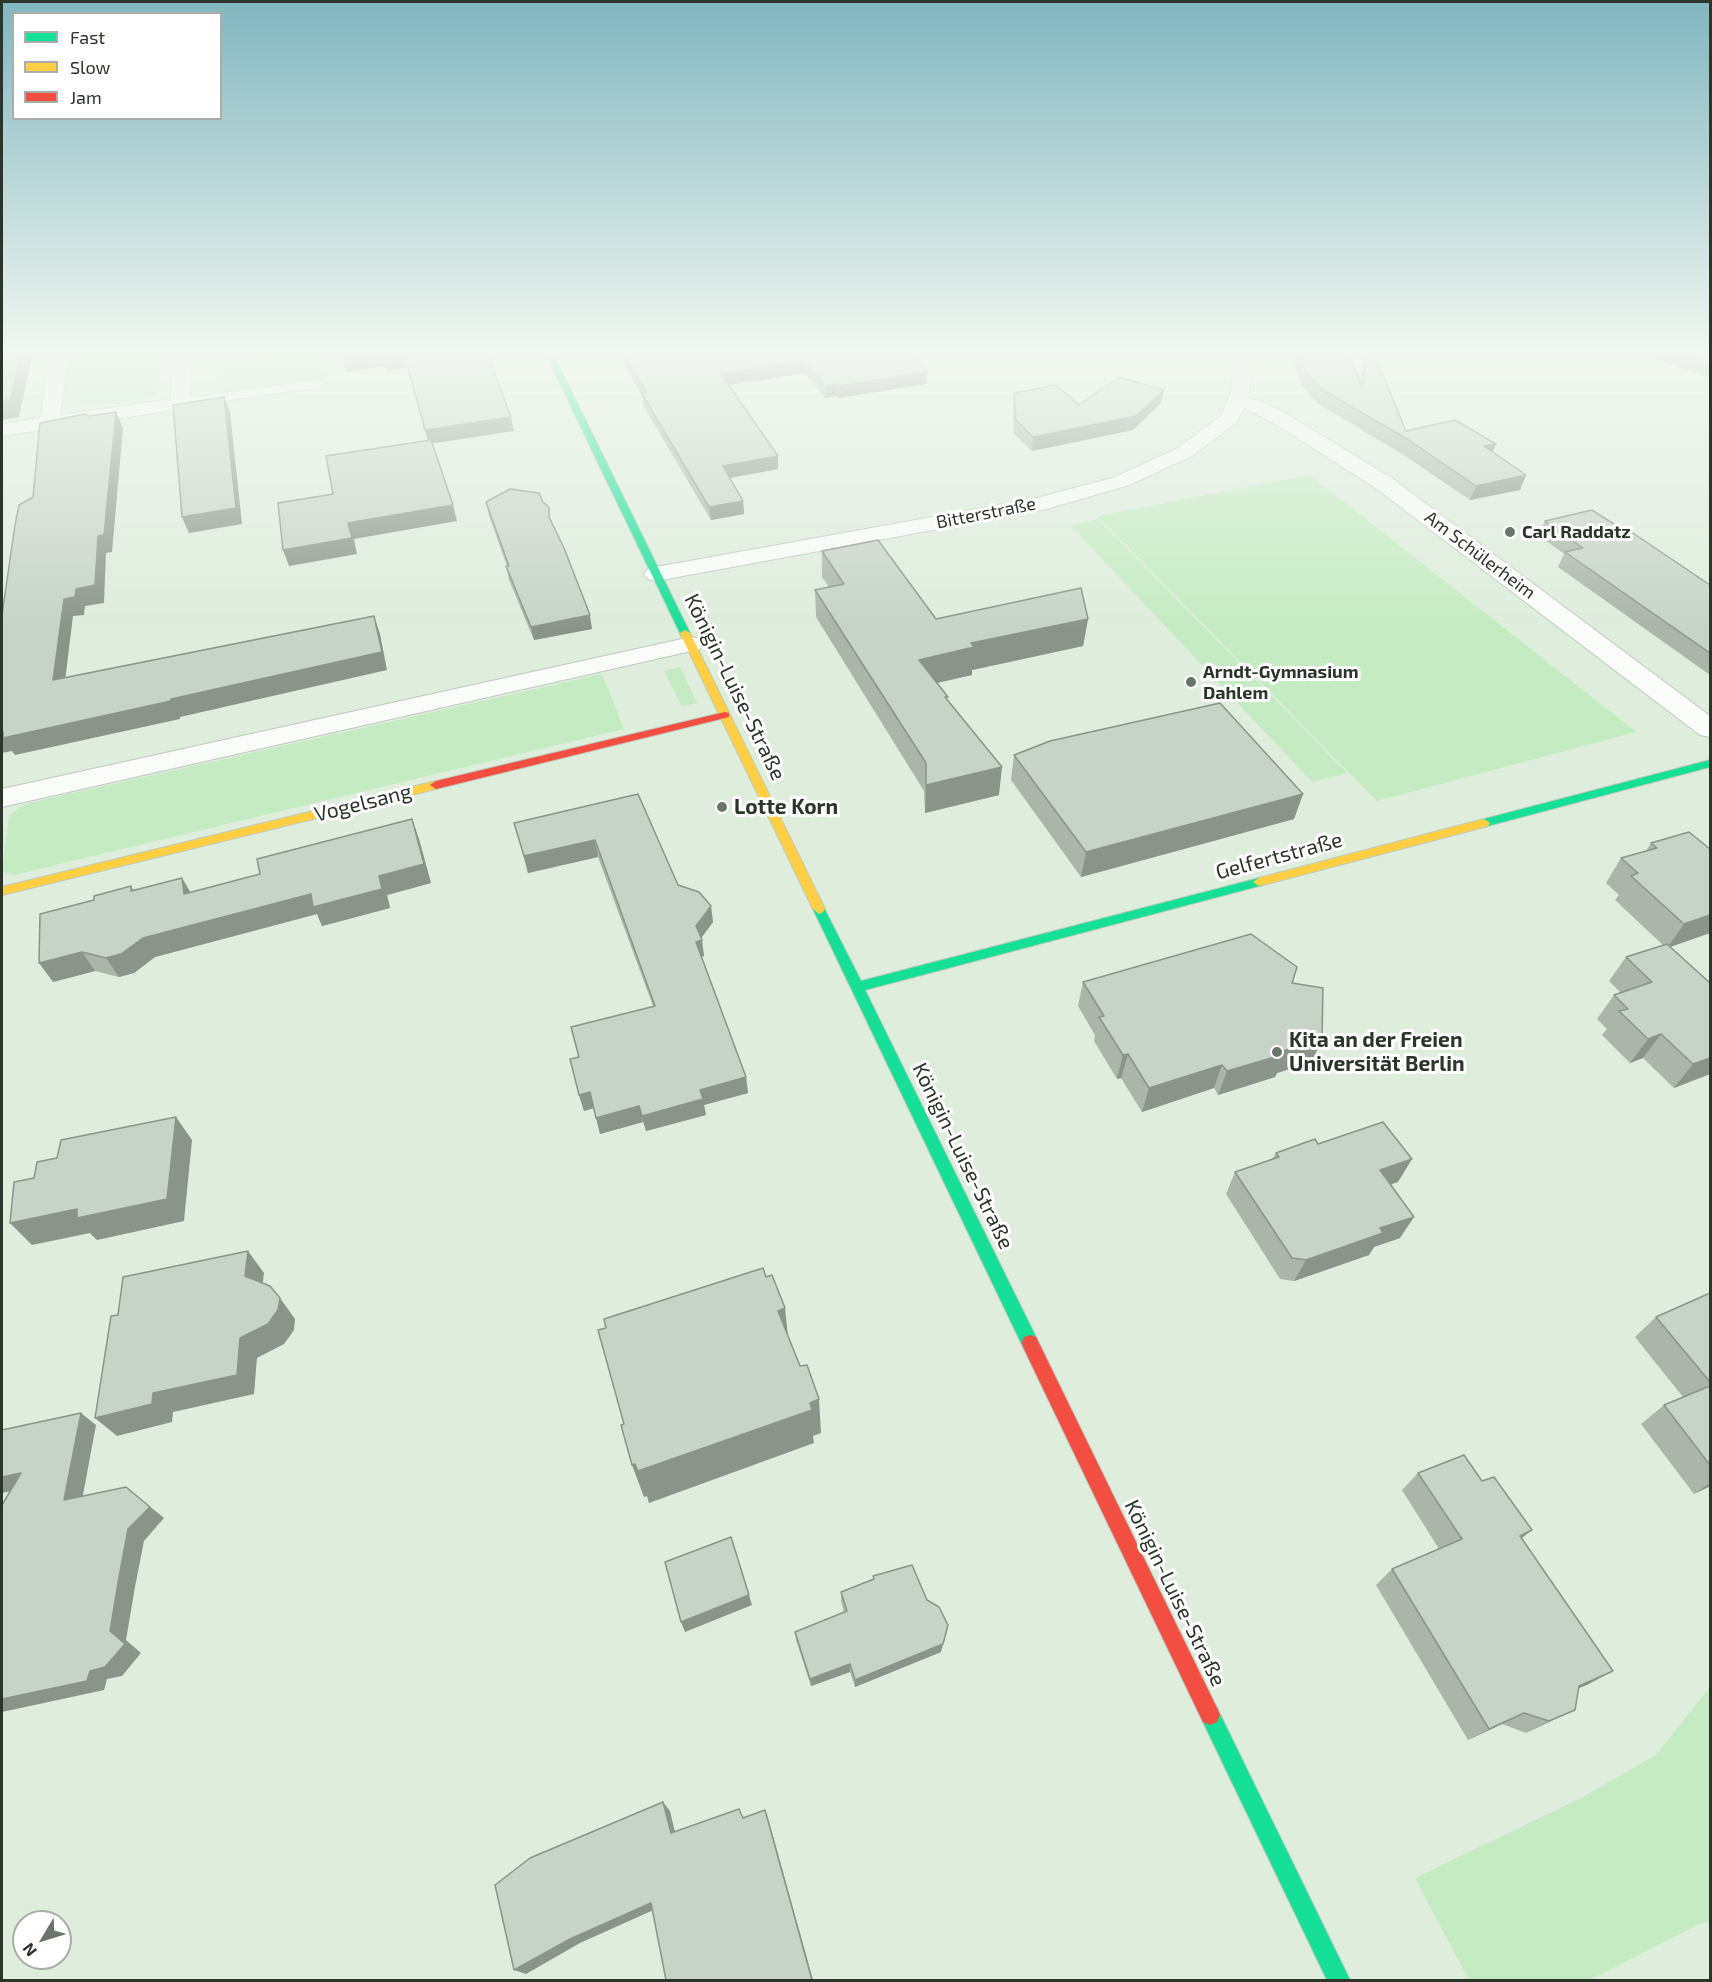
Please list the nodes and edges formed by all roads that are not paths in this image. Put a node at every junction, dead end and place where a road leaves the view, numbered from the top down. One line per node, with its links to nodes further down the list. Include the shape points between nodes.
1 (593, 443): 4 (main road, Königin-Luise-Straße)
2 (1196, 443): 4 (street, Bitterstraße, via 1153,469 1039,504)
3 (1322, 443): 7 (street, Am Schülerheim, via 1385,483)
4 (657, 574): 5 (main road, Königin-Luise-Straße)
5 (691, 644): 6 (main road, Königin-Luise-Straße); 9 (street)
6 (725, 715): 10 (main road, Vogelsang); 11 (main road, Königin-Luise-Straße)
7 (1710, 729)
8 (1710, 765): 11 (main road, Gelfertstraße)
9 (2, 798)
10 (2, 891)
11 (858, 987): 12 (main road, Königin-Luise-Straße)
12 (1339, 1980)

